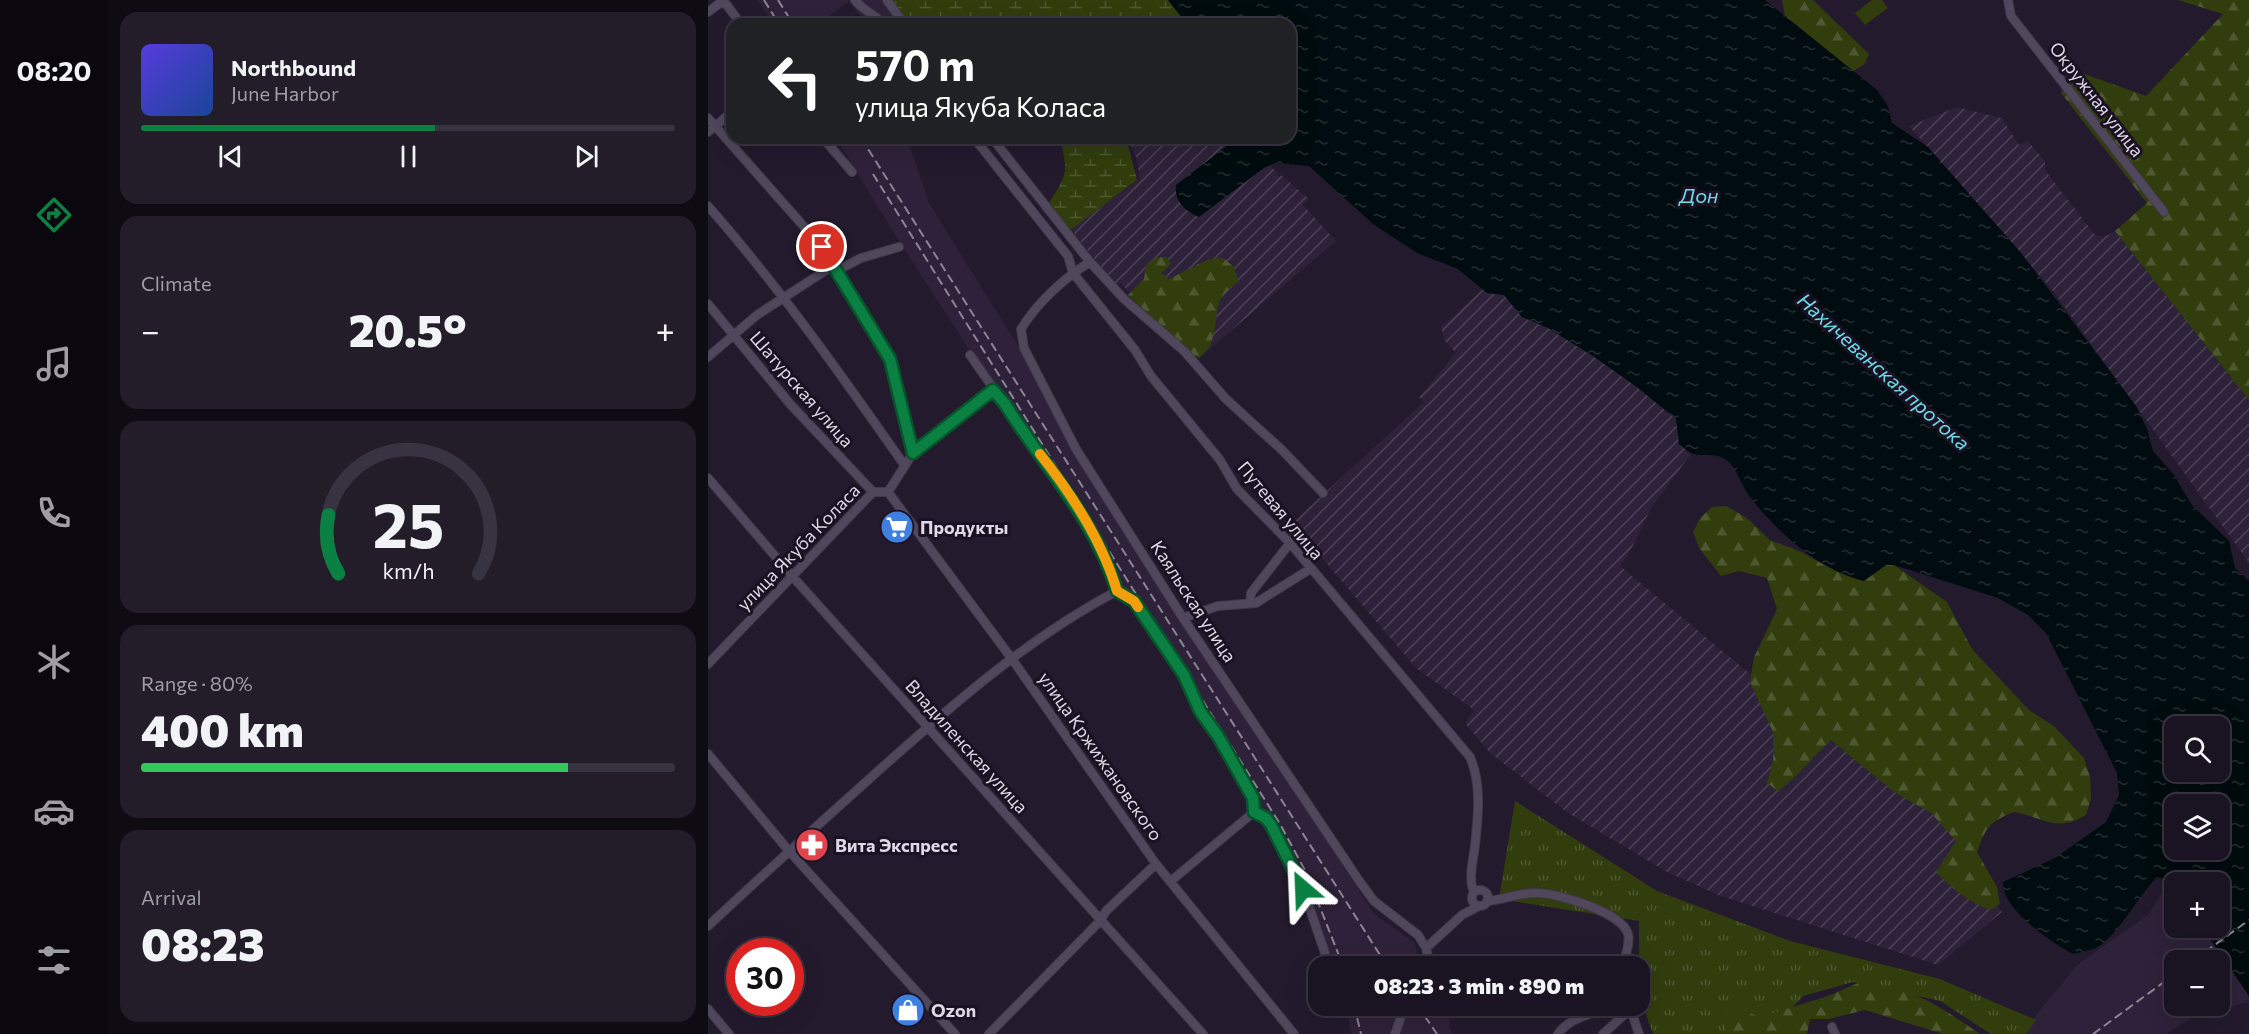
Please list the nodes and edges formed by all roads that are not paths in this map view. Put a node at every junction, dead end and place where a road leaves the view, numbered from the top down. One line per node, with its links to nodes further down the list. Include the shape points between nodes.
1 (855, 0): 6 (street)
2 (886, 0): 7 (street)
3 (2006, 1): 16 (street, Окружная улица, via 2012,16)
4 (708, 12): 5 (street, via 720,3 726,4)
5 (736, 18)
6 (878, 18)
7 (900, 18)
8 (726, 116): 10 (street)
9 (708, 118): 10 (street)
10 (711, 129): 19 (street, via 822,247)
11 (828, 144): 14 (street)
12 (979, 144): 20 (street, Путевая улица, via 1068,256)
13 (997, 144): 18 (street, Путевая улица)
14 (852, 172)
15 (708, 206): 21 (street)
16 (2164, 212)
17 (899, 247): 19 (street)
18 (1090, 262): 20 (street, Каяльская улица); 32 (street, Путевая улица)
19 (836, 267): 21 (street); 27 (street, via 890,359)
20 (1073, 273): 33 (street, Путевая улица, via 1220,460 1237,489); 38 (street, Каяльская улица, via 1031,313 1021,329 1024,348 1076,449)
21 (782, 296): 23 (street); 28 (street)
22 (708, 304): 23 (street, Шатурская улица)
23 (733, 333): 25 (street); 30 (street, Шатурская улица, via 791,405)
24 (970, 355): 26 (street)
25 (708, 357)
26 (993, 390): 27 (street, улица Якуба Коласа); 36 (street, via 1074,504 1112,574)
27 (913, 453): 28 (street, улица Якуба Коласа)
28 (905, 466): 31 (street, улица Якуба Коласа)
29 (708, 478): 35 (street, Владиленская улица)
30 (873, 492): 31 (street, улица Якуба Коласа); 35 (street, улица Якуба Коласа)
31 (888, 492): 39 (street, улица Кржижановского)
32 (1323, 493)
33 (1290, 543): 34 (street, Путевая улица); 37 (street, via 1251,593)
34 (1310, 569): 37 (street, via 1269,597); 47 (street, Путевая улица, via 1470,758 1478,786 1471,878)
35 (793, 577): 40 (street, улица Якуба Коласа); 41 (street, Владиленская улица)
36 (1117, 591): 39 (street, via 1077,612); 43 (street, via 1134,601 1184,675 1200,711 1253,798)
37 (1250, 603): 38 (street, via 1218,606)
38 (1183, 618): 50 (street, Каяльская улица, via 1360,882 1374,901 1418,935)
39 (1012, 658): 41 (street); 45 (street, улица Кржижановского)
40 (708, 663)
41 (928, 726): 44 (street); 48 (street, Владиленская улица)
42 (708, 754): 44 (street)
43 (1254, 812): 46 (street); 51 (street, via 1271,825 1303,889)
44 (789, 851): 49 (street); 60 (street)
45 (1156, 864): 46 (street, улица Кржижановского); 48 (street)
46 (1172, 880): 63 (street, улица Кржижановского)
47 (1478, 900): 50 (street); 53 (street, via 1536,892 1578,902 1622,924 1627,932)
48 (1100, 921): 61 (street); 62 (street, Владиленская улица)
49 (708, 926)
50 (1426, 948): 52 (street)
51 (1325, 953)
52 (1428, 956)
53 (1627, 956)
54 (708, 1009): 59 (street)
55 (1400, 1016): 64 (street)
56 (1587, 1016): 65 (street)
57 (1623, 1016): 66 (street)
58 (1633, 1016): 67 (street)
59 (729, 1034)
60 (955, 1034)
61 (989, 1034)
62 (1203, 1034)
63 (1294, 1034)
64 (1395, 1034)
65 (1558, 1034)
66 (1603, 1034)
67 (1639, 1034)

